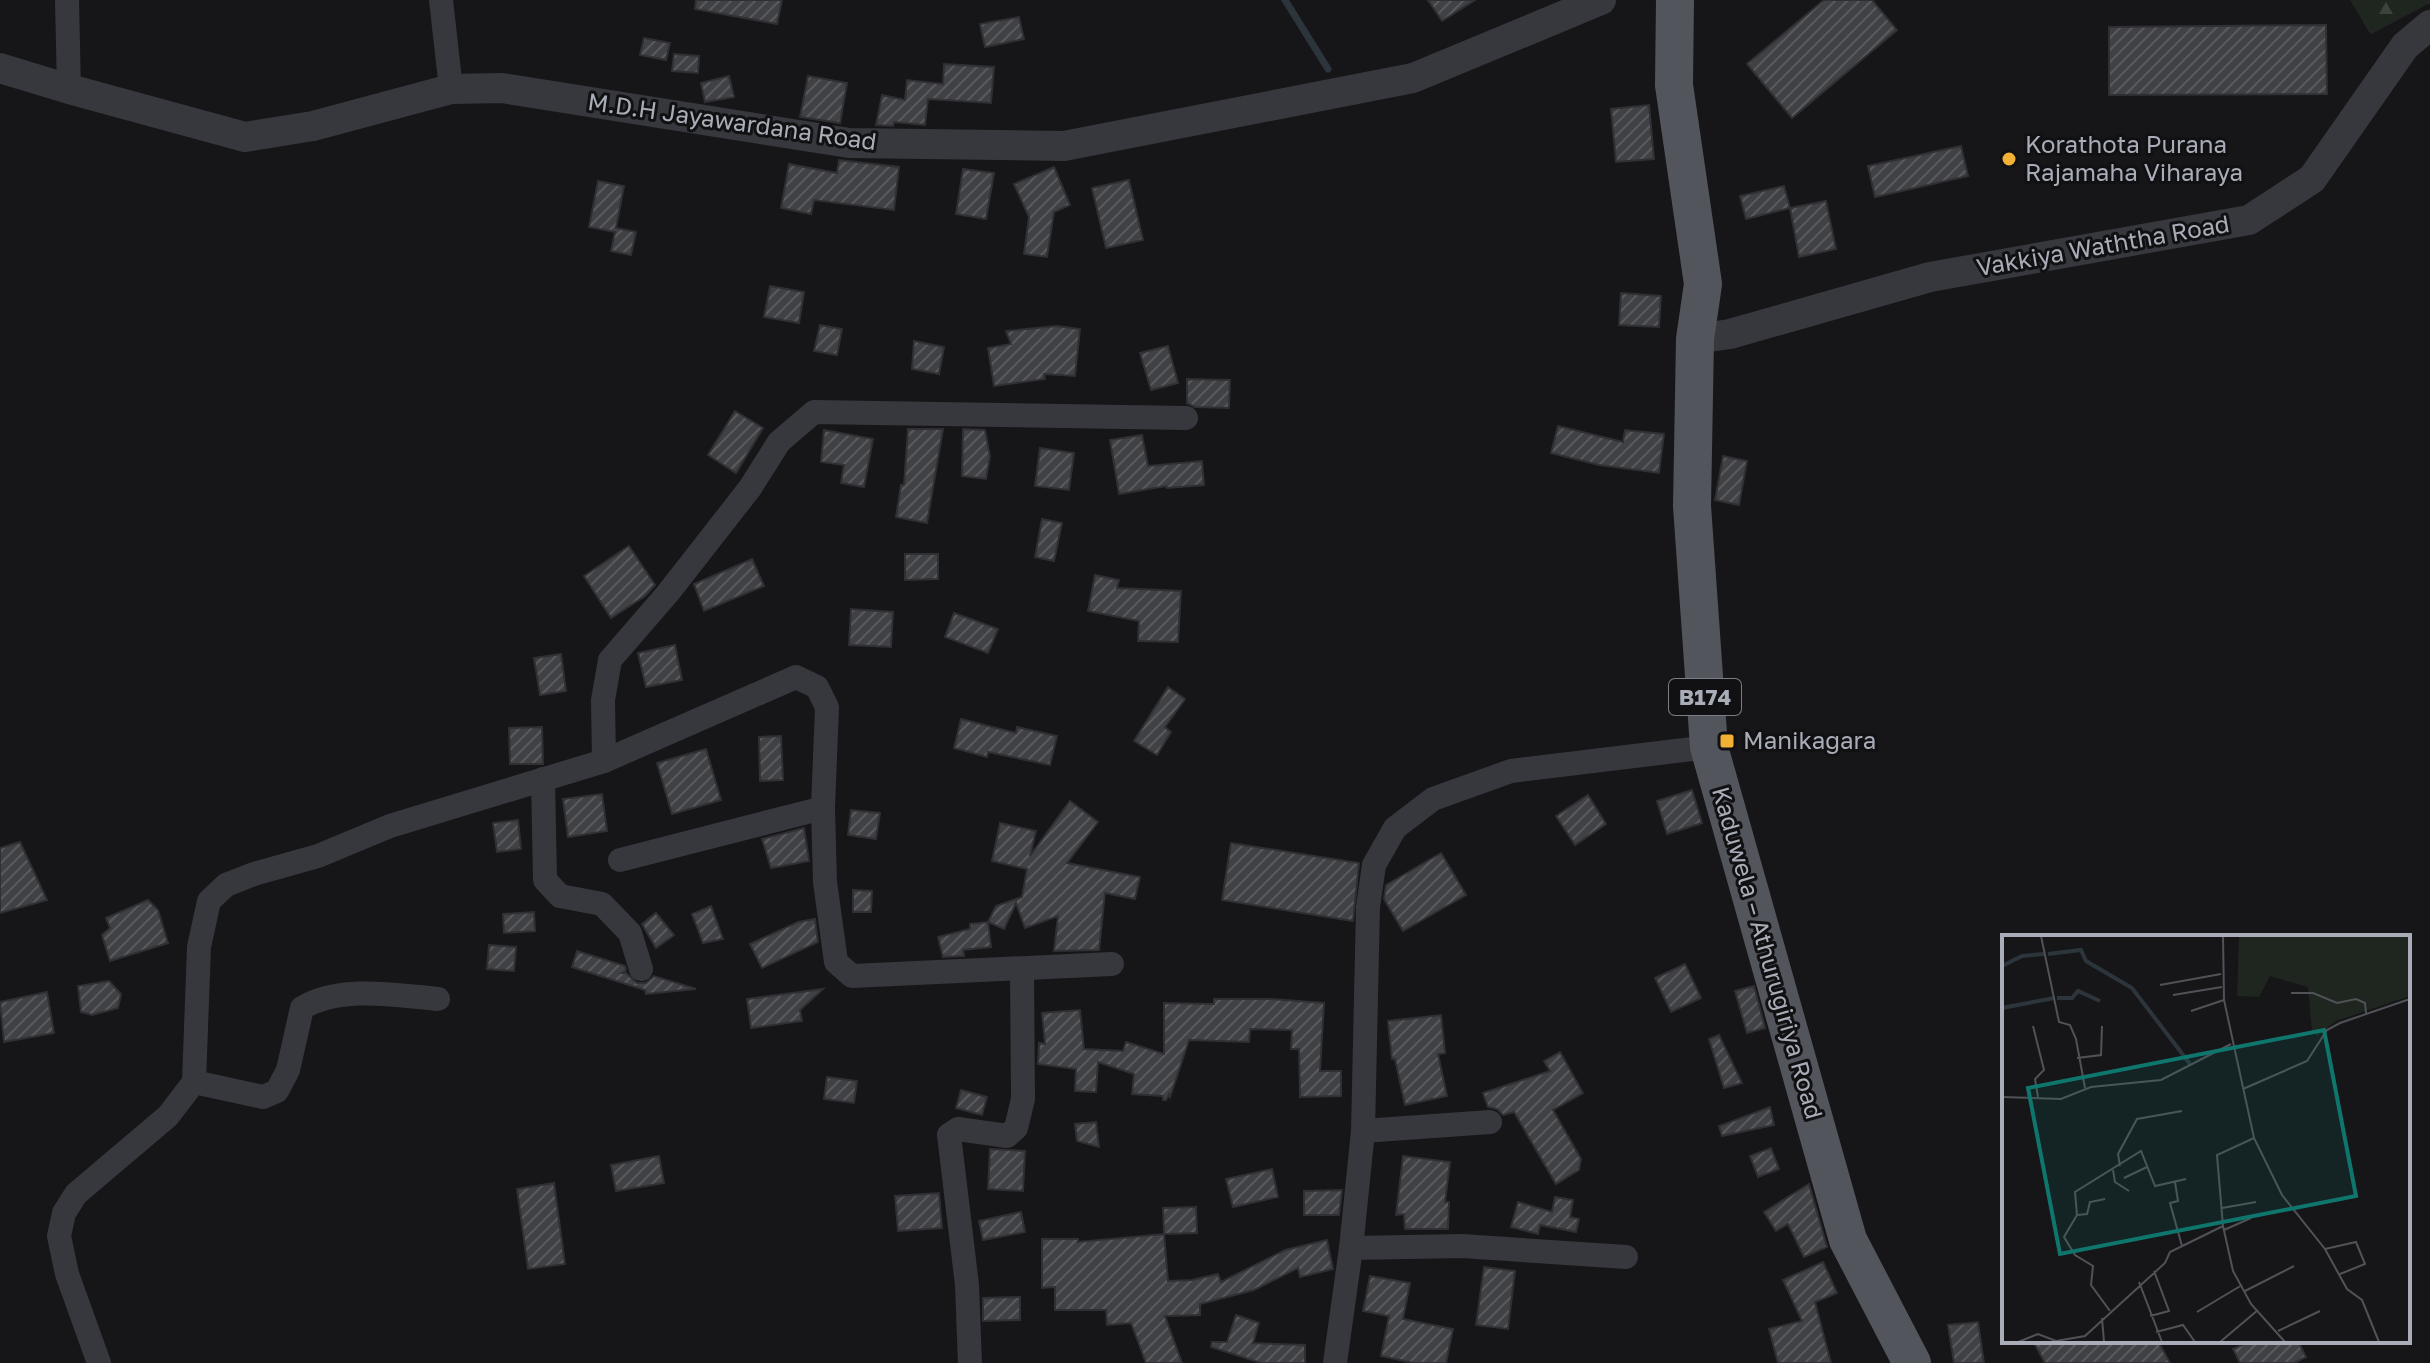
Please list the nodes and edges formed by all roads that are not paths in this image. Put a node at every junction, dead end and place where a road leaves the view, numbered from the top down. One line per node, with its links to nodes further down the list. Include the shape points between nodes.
1 (67, 0): 7 (street)
2 (441, 0): 8 (street)
3 (1601, 0): 8 (street, M.D.H Jayawardana Road, via 1413,78 1064,146 849,143 502,88)
4 (1675, 0): 9 (main road, Kaduwela – Athurugiriya Road / B174, via 1674,85 1703,284)
5 (2430, 25): 9 (street, Vakkiya Waththa Road, via 2405,46 2312,179 2249,220 1930,277 1730,334)
6 (0, 68): 7 (street, M.D.H Jayawardana Road)
7 (69, 89): 8 (street, M.D.H Jayawardana Road, via 245,137 313,126)
8 (451, 89)
9 (1695, 339): 11 (main road, Kaduwela – Athurugiriya Road / B174, via 1692,506)
10 (1186, 418): 12 (street, via 814,412 779,442 741,500 610,660 603,700)
11 (1709, 747): 22 (street, via 1511,771 1433,799 1395,828 1374,865 1368,907); 28 (main road, Kaduwela – Athurugiriya Road / B174, via 1848,1240)
12 (604, 761): 13 (street); 14 (street, via 796,677 817,687 827,707)
13 (543, 779): 17 (street, via 545,880 560,896 602,904 630,933); 20 (street, via 226,885 209,901 199,947)
14 (823, 808): 15 (street); 18 (street, via 825,882 836,962 852,976)
15 (620, 860)
16 (1112, 964): 18 (street)
17 (641, 969)
18 (1022, 970): 26 (street, via 1023,1099 1016,1128 1007,1136 958,1129 949,1135 967,1285)
19 (438, 999): 20 (street, via 374,992 316,1000 302,1008 288,1070 277,1091 263,1097)
20 (194, 1082): 25 (street, via 168,1116 76,1194 64,1213 59,1236 67,1274)
21 (1490, 1122): 22 (street)
22 (1363, 1131): 23 (street)
23 (1351, 1248): 24 (street, via 1462,1246); 27 (street)
24 (1626, 1257)
25 (99, 1363)
26 (970, 1363)
27 (1335, 1363)
28 (1912, 1363)

